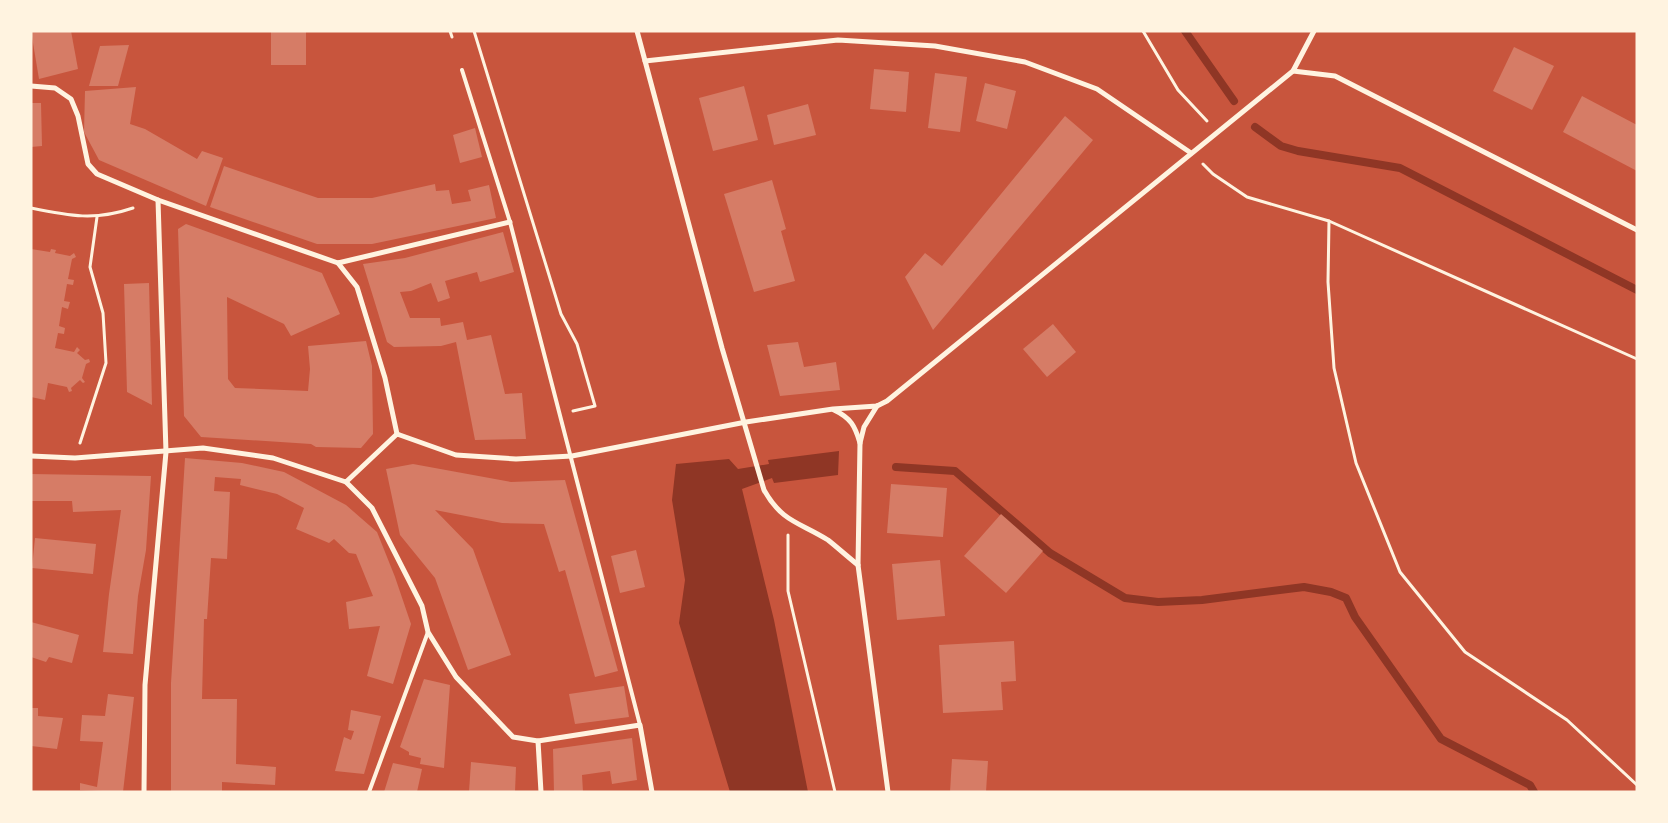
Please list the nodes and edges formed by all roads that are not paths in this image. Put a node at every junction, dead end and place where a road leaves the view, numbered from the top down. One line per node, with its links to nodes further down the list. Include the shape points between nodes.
1 (637, 31): 3 (street)
2 (1314, 31): 5 (street)
3 (645, 61): 7 (street, via 838,40 935,46 1025,62 1096,89); 14 (street, via 722,348)
4 (462, 70): 9 (lane)
5 (1293, 71): 7 (street); 10 (street, via 1335,76)
6 (31, 86): 8 (street, via 55,88 71,99 88,164 98,174)
7 (1191, 153): 12 (street, via 944,357)
8 (158, 200): 11 (street); 17 (street)
9 (510, 222): 11 (street); 19 (lane)
10 (1637, 230)
11 (338, 264): 15 (street, via 357,287 385,378)
12 (877, 406): 13 (street); 16 (street, via 864,427)
13 (833, 409): 14 (street); 16 (street, via 847,416 855,426)
14 (746, 422): 19 (street); 21 (street, via 764,490 774,507 828,541)
15 (397, 434): 19 (street, via 456,455 516,459); 20 (street)
16 (860, 443): 21 (street)
17 (166, 452): 18 (street, via 75,458); 20 (street, via 203,448 273,458); 25 (street, via 145,685)
18 (31, 456)
19 (572, 456): 23 (lane)
20 (346, 482): 22 (street, via 372,508 422,606)
21 (858, 565): 29 (street)
22 (428, 632): 24 (street, via 456,677 486,711 513,737); 26 (lane)
23 (640, 725): 24 (street); 28 (street)
24 (538, 741): 27 (street)
25 (144, 792)
26 (369, 792)
27 (541, 792)
28 (652, 792)
29 (888, 792)

